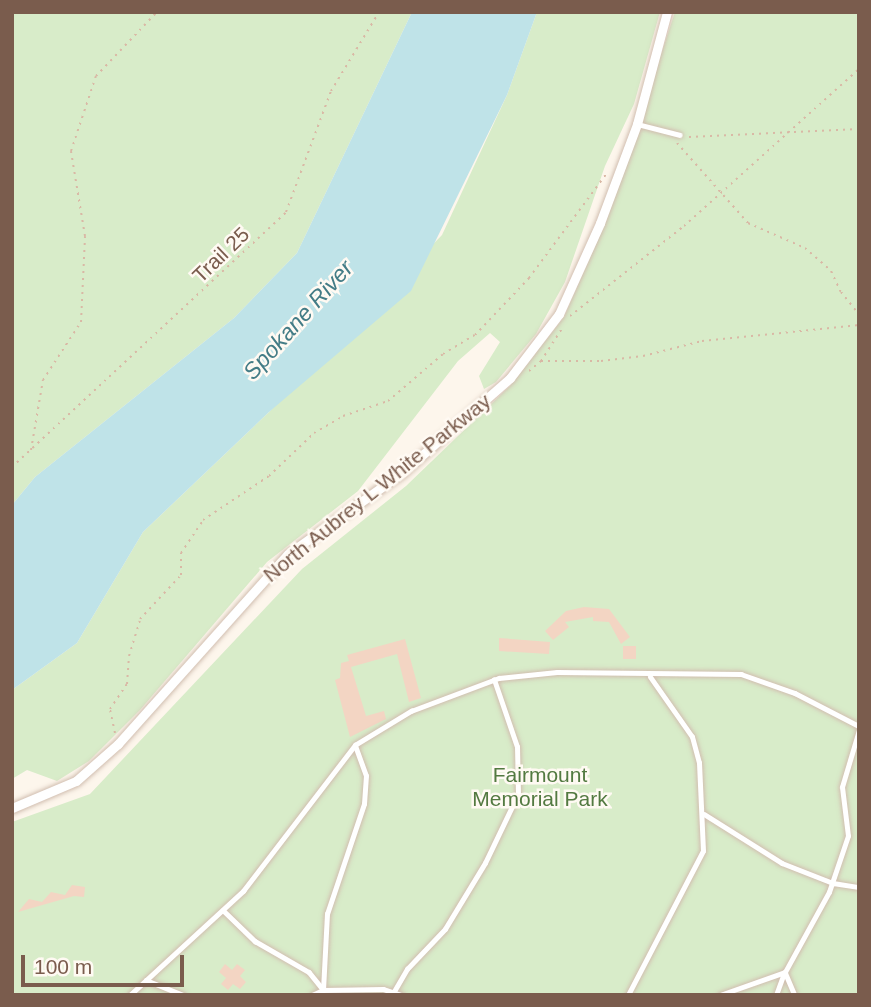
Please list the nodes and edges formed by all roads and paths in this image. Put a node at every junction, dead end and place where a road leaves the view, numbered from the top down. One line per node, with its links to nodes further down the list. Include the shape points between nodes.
1 (157, 12): 16 (path, via 96,76 71,151 85,236 81,322 43,380)
2 (379, 12): 16 (path, Trail 25, via 331,91 286,212)
3 (667, 12): 5 (street, North Aubrey L White Parkway)
4 (859, 69): 8 (path)
5 (638, 124): 7 (lane); 21 (street, North Aubrey L White Parkway, via 559,314 510,379 403,472 288,554)
6 (859, 129): 8 (path)
7 (672, 132): 9 (lane); 11 (path, via 682,152)
8 (789, 132): 9 (path); 11 (path)
9 (680, 135)
10 (609, 170): 21 (path, via 536,269 475,334 443,354 388,401 343,416 314,433 269,476 203,520 181,553 181,575 140,619 129,656 127,684 110,709)
11 (720, 193): 12 (path, via 748,223 805,248 831,271); 14 (path, via 592,304 569,317)
12 (859, 314)
13 (859, 326): 15 (path, via 702,341 632,358)
14 (554, 341)
15 (541, 361)
16 (31, 451): 17 (path, Trail 25)
17 (12, 467)
18 (649, 676): 19 (lane, via 557,672); 20 (lane, via 741,674 795,693); 24 (lane, via 692,737)
19 (494, 680): 22 (lane, via 411,711); 31 (lane, via 516,747 518,794 485,863 445,929)
20 (859, 728): 25 (lane, via 842,787 848,836)
21 (118, 744): 23 (street, North Aubrey L White Parkway, via 76,781)
22 (355, 745): 27 (lane, via 243,891); 30 (lane, via 366,776 364,804 327,915)
23 (12, 808)
24 (703, 814): 25 (lane, via 782,863); 36 (lane, via 703,851)
25 (833, 883): 26 (lane); 28 (lane)
26 (859, 887)
27 (223, 910): 29 (lane); 30 (lane, via 255,940 309,972)
28 (785, 972): 37 (lane); 38 (lane); 39 (lane)
29 (146, 980): 32 (lane); 33 (lane)
30 (323, 990): 31 (lane); 34 (lane)
31 (392, 993): 35 (lane)
32 (130, 995)
33 (183, 995)
34 (312, 995)
35 (402, 995)
36 (628, 995)
37 (720, 995)
38 (776, 995)
39 (795, 995)

